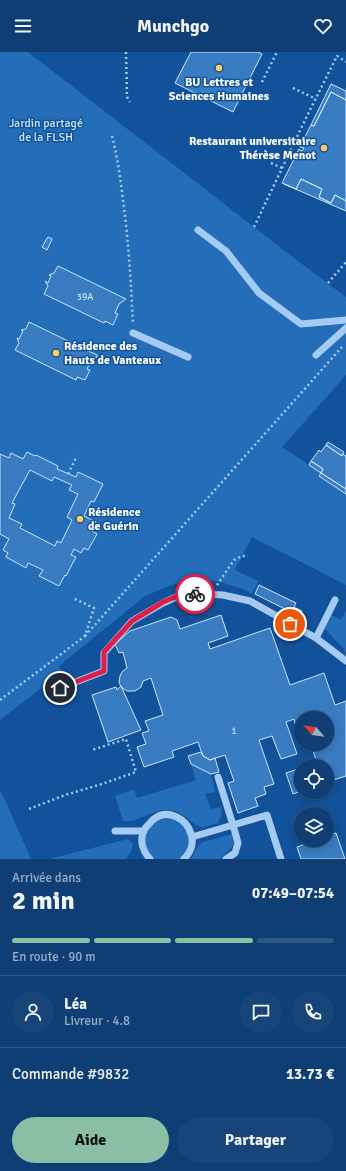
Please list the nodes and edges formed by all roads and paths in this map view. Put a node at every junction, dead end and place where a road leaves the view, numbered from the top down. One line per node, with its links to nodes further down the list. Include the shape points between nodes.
1 (126, 52): 7 (path, via 127,98)
2 (277, 52): 4 (path)
3 (346, 62): 6 (path, via 337,56)
4 (262, 82)
5 (293, 88): 6 (path)
6 (316, 99): 10 (path)
7 (130, 102)
8 (112, 136): 17 (path, via 117,155 126,228)
9 (271, 163): 10 (path)
10 (282, 168): 11 (path)
11 (254, 227)
12 (198, 230): 15 (lane, via 226,251 259,293 301,324)
13 (346, 262): 14 (path)
14 (328, 283)
15 (346, 320)
16 (346, 328): 19 (lane)
17 (133, 333): 20 (lane)
18 (346, 342): 27 (path)
19 (316, 355)
20 (188, 357)
21 (77, 456): 22 (path)
22 (68, 474)
23 (248, 556): 24 (path, via 234,560)
24 (212, 594): 28 (lane, via 250,601); 30 (lane, via 185,593 163,602 132,621 104,652 104,671)
25 (73, 598): 27 (path, via 94,608)
26 (335, 600): 28 (lane)
27 (85, 636): 31 (path)
28 (316, 638): 29 (lane)
29 (346, 661)
30 (60, 688)
31 (0, 700)
32 (92, 750): 34 (path, via 126,738 136,772)
33 (218, 777): 35 (lane)
34 (29, 809)
35 (233, 825): 38 (lane); 41 (lane, via 238,843 235,853); 42 (lane, via 267,815)
36 (115, 831): 37 (lane)
37 (144, 831): 38 (lane, via 154,818 169,815 184,821 190,828); 39 (lane, via 143,847)
38 (192, 837): 40 (lane, via 191,850)
39 (150, 859)
40 (184, 859)
41 (226, 859)
42 (281, 859)

